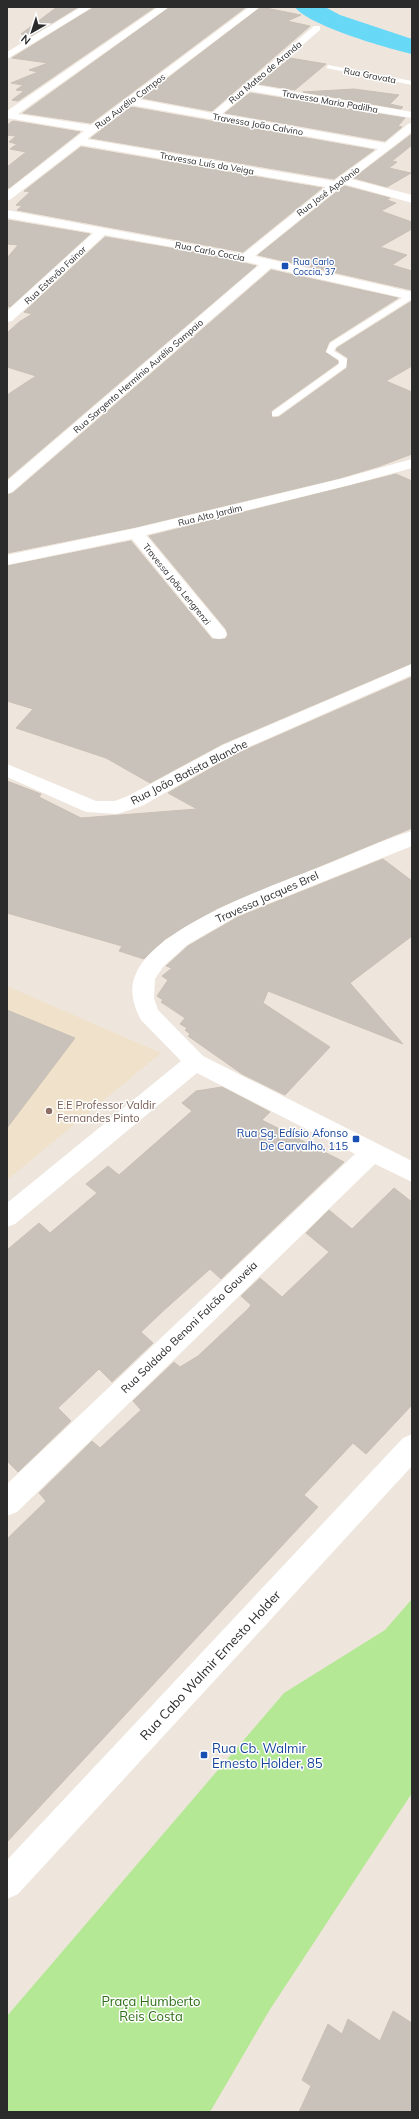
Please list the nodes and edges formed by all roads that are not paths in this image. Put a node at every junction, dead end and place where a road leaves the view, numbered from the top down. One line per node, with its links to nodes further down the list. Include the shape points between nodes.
1 (88, 7): 5 (street)
2 (164, 7): 10 (street)
3 (256, 7): 9 (street, Rua Aurélio Campos)
4 (317, 28): 8 (street, Rua Mateo de Aranda)
5 (7, 56)
6 (328, 67): 7 (lane, Rua Gravata)
7 (412, 83)
8 (248, 87): 11 (street, Travessa Maria Padilha); 12 (street, Rua Mateo de Aranda)
9 (129, 101): 12 (street, Travessa João Calvino); 14 (street, Rua Aurélio Campos)
10 (8, 115): 14 (street)
11 (412, 115)
12 (214, 116): 16 (street, Travessa João Calvino)
13 (412, 126): 16 (street, Rua José Apolonio)
14 (93, 129): 15 (street, Rua Aurélio Campos)
15 (78, 142): 17 (street, Travessa Luís da Veiga); 18 (street, Rua Aurélio Campos)
16 (387, 147): 17 (street, Rua José Apolonio)
17 (340, 182): 19 (street, Travessa Luís da Veiga); 22 (street, Rua José Apolonio)
18 (7, 197)
19 (412, 198)
20 (7, 214): 21 (street, Rua Carlo Coccia)
21 (102, 231): 22 (street, Rua Carlo Coccia); 25 (street, Rua Estevão Fainor)
22 (246, 258): 23 (street, Rua Carlo Coccia)
23 (269, 264): 24 (street, Rua Carlo Coccia); 28 (street, Rua Sargento Hermínio Aurélio Sampaio)
24 (412, 296): 26 (lane, via 333,345 330,352 343,359 343,365)
25 (7, 318)
26 (275, 414)
27 (412, 463): 29 (street, Rua Alto Jardim)
28 (7, 489)
29 (136, 533): 30 (street, Rua Alto Jardim); 31 (street, Travessa João Lengrenzi)
30 (7, 560)
31 (218, 634)
32 (412, 669): 33 (street, Rua João Batista Blanche, via 228,749 135,801 117,808 93,807)
33 (7, 770)
34 (412, 838): 35 (street, Travessa Jacques Brel, via 230,911 180,940 156,962 145,977 143,998 149,1014)
35 (195, 1062): 36 (street, Travessa Jacques Brel); 38 (street)
36 (372, 1152): 37 (street, Travessa Jacques Brel); 40 (street, Rua Soldado Benoni Falcão Gouveia)
37 (412, 1172)
38 (7, 1217)
39 (412, 1447): 41 (street, Rua Cabo Walmir Ernesto Holder)
40 (7, 1503)
41 (7, 1883)

